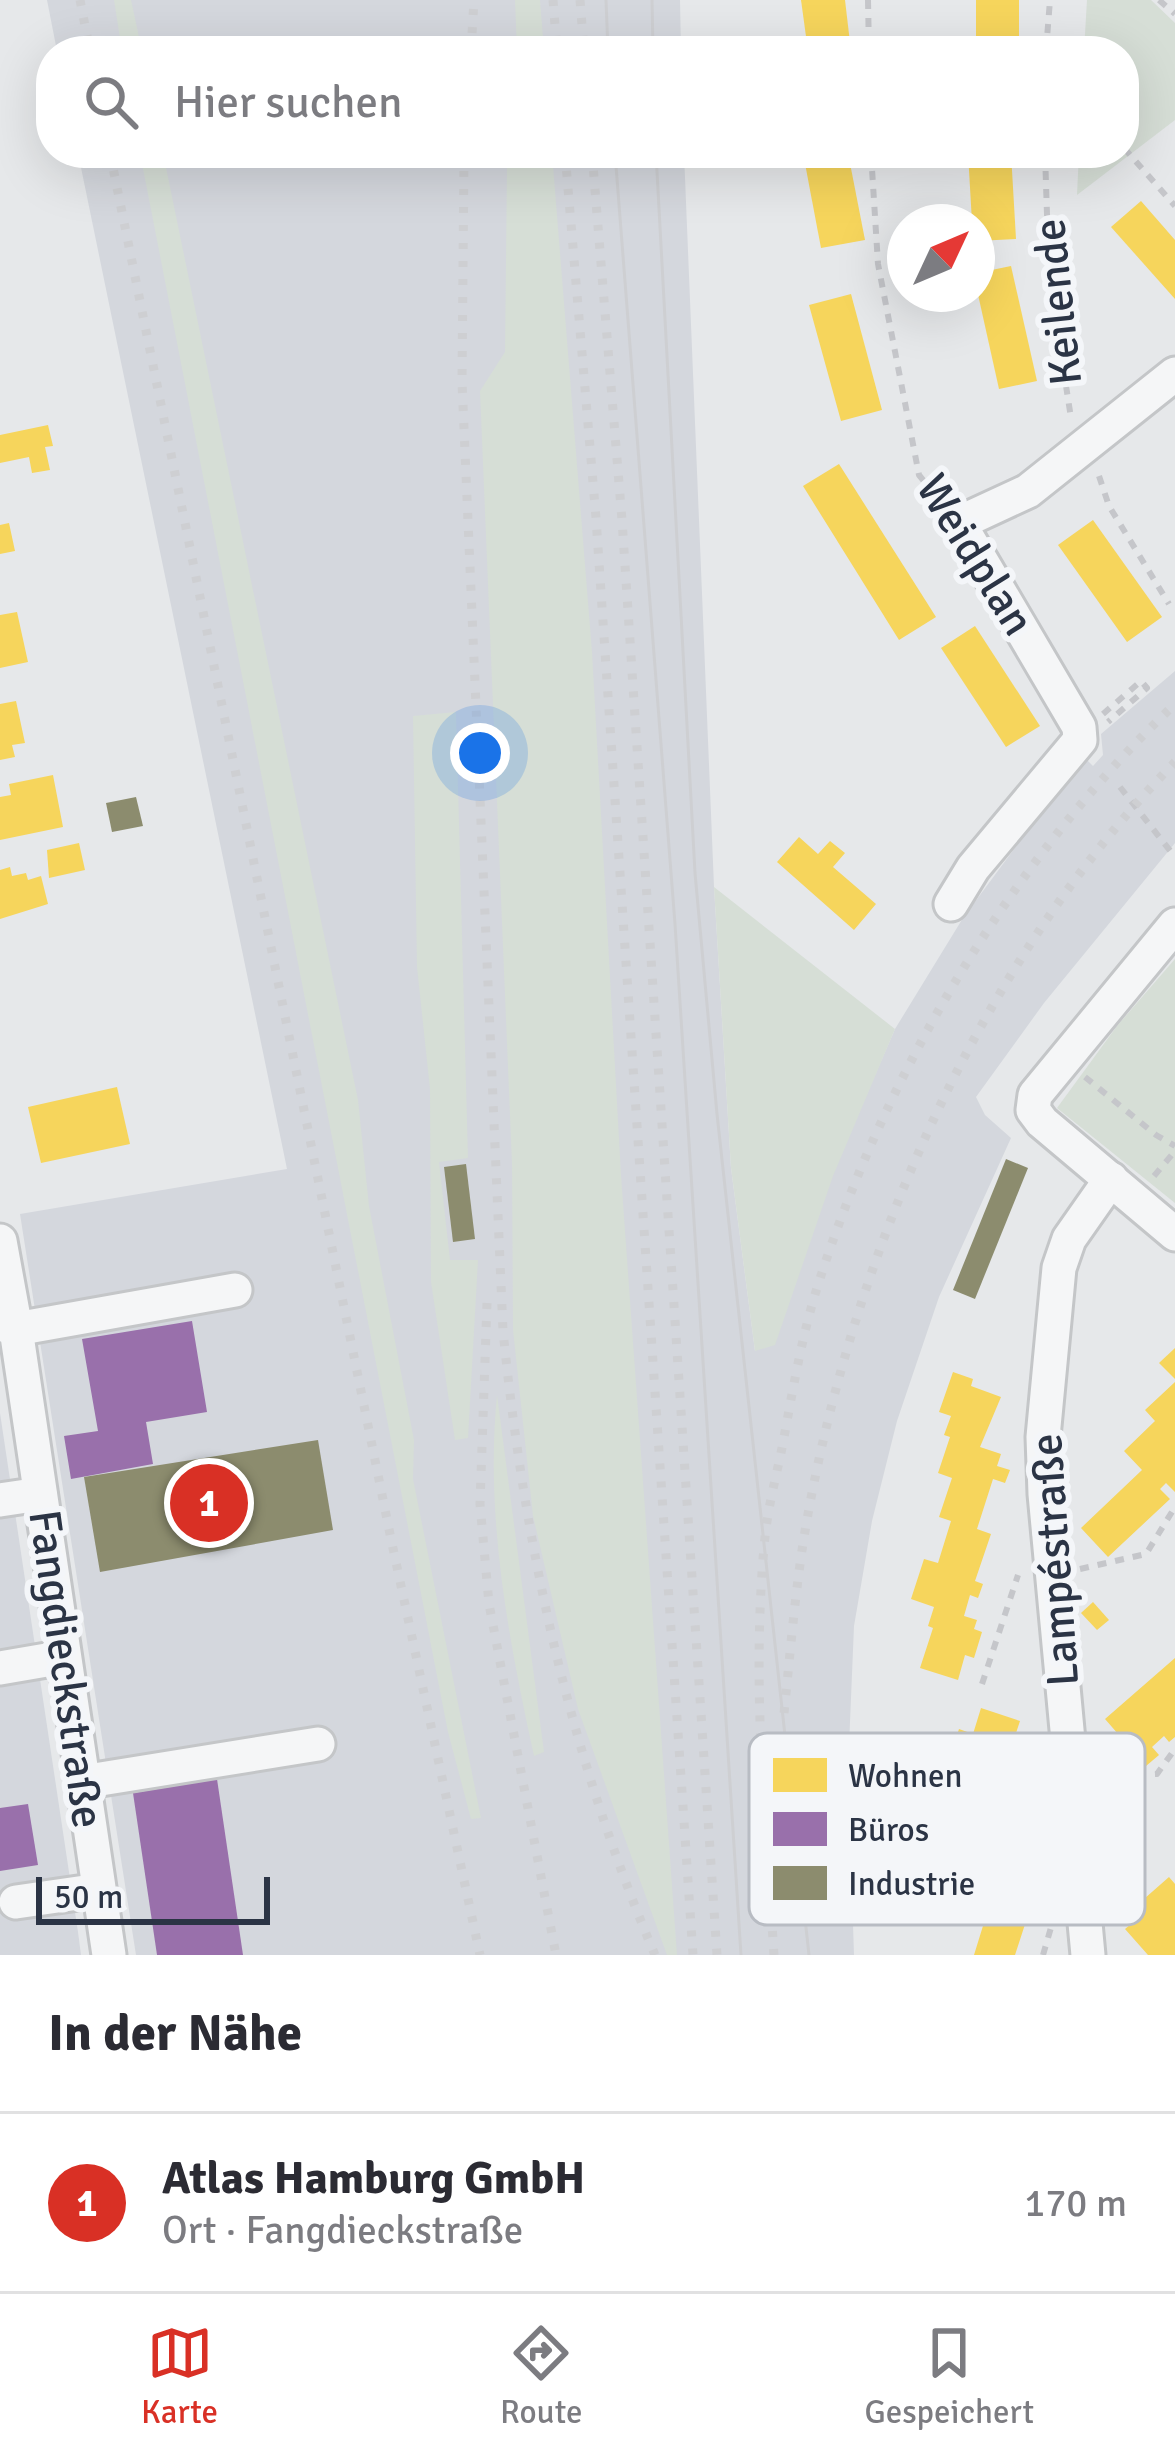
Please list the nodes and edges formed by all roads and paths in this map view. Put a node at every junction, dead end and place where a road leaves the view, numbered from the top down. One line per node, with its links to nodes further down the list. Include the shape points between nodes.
1 (868, 0): 5 (path)
2 (1050, 0): 6 (path)
3 (1159, 0): 4 (path)
4 (1175, 14)
5 (868, 36)
6 (1047, 36)
7 (1139, 165): 10 (path)
8 (872, 168): 13 (path, Weidplan, via 878,264 919,475)
9 (1045, 168): 12 (path, Keilende, via 1048,276)
10 (1175, 206)
11 (1175, 374): 12 (street)
12 (1082, 446): 13 (street, via 1028,490); 14 (path, Keilende)
13 (958, 523): 15 (street, Weidplan)
14 (1168, 604)
15 (1087, 730): 15 (path, via 1147,688 1142,681 1089,726); 18 (street)
16 (1120, 787): 17 (path)
17 (1175, 857)
18 (951, 904)
19 (1175, 925): 22 (street, via 1035,1094 1042,1122)
20 (1078, 1071): 21 (path)
21 (1175, 1148): 23 (path)
22 (1111, 1179): 24 (street); 36 (street, Lampéstraße, via 1059,1268 1043,1437)
23 (1146, 1186)
24 (1175, 1234)
25 (2, 1260): 27 (street, Fangdieckstraße)
26 (236, 1290): 27 (street)
27 (8, 1326): 28 (street, Fangdieckstraße)
28 (40, 1494): 29 (street); 33 (street, Fangdieckstraße)
29 (0, 1500)
30 (1175, 1507): 32 (path, via 1146,1554)
31 (1023, 1560): 35 (path)
32 (1070, 1571)
33 (64, 1657): 34 (street); 40 (street, Fangdieckstraße)
34 (0, 1668)
35 (982, 1684)
36 (1067, 1733)
37 (318, 1744): 40 (street)
38 (1175, 1749): 39 (path, via 1157,1774)
39 (1145, 1774)
40 (82, 1782): 41 (street, Fangdieckstraße)
41 (99, 1890): 42 (street); 44 (street, Fangdieckstraße)
42 (16, 1902)
43 (1085, 1925): 45 (street, Lampéstraße)
44 (109, 1955)
45 (1088, 1955)

